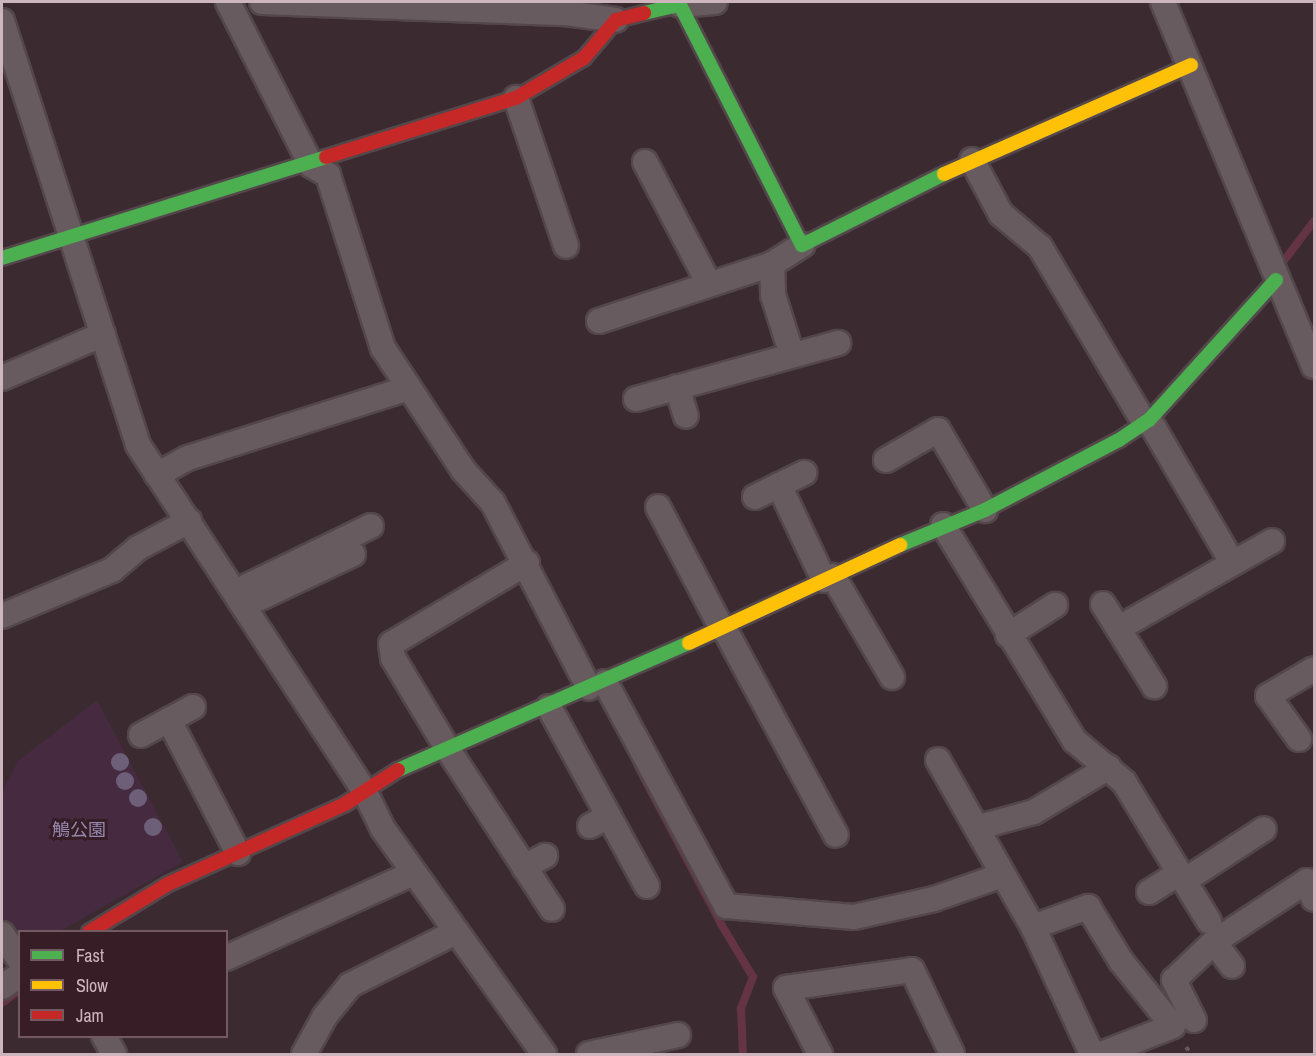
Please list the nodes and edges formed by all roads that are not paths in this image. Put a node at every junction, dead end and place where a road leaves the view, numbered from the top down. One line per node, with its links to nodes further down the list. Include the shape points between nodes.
1 (228, 2): 12 (street)
2 (262, 2): 6 (street, via 566,13)
3 (715, 2): 5 (street)
4 (1163, 2): 8 (street)
5 (680, 5): 6 (street); 14 (street)
6 (616, 20): 9 (street, via 584,58)
7 (2, 21): 13 (street)
8 (1191, 65): 10 (street); 18 (street)
9 (516, 98): 12 (street); 15 (street)
10 (972, 160): 14 (street); 30 (street, via 1001,214 1040,247)
11 (645, 162): 19 (street)
12 (312, 165): 13 (street); 27 (street, via 328,175 383,348)
13 (74, 237): 16 (street); 21 (street)
14 (802, 245): 17 (street)
15 (566, 246)
16 (2, 258)
17 (772, 264): 19 (street); 23 (street, via 773,295)
18 (1276, 280): 24 (street); 30 (street)
19 (709, 284): 20 (street)
20 (599, 321)
21 (103, 334): 25 (street); 33 (street, via 138,445)
22 (838, 343): 23 (street)
23 (792, 355): 26 (street)
24 (1314, 366)
25 (2, 378)
26 (677, 387): 28 (street); 29 (street)
27 (409, 388): 33 (street, via 188,458); 44 (street, via 464,470 493,503)
28 (636, 399)
29 (686, 416)
30 (1147, 421): 37 (street, via 1119,440); 43 (street)
31 (886, 460): 37 (street, via 938,430)
32 (804, 473): 34 (street)
33 (157, 476): 38 (street)
34 (779, 485): 35 (street); 45 (street)
35 (755, 497)
36 (658, 507): 51 (street)
37 (985, 510): 39 (street)
38 (189, 521): 46 (street); 49 (street, via 138,548 112,570)
39 (943, 525): 45 (street); 52 (street)
40 (371, 526): 46 (street)
41 (1272, 541): 43 (street)
42 (353, 554): 46 (street)
43 (1232, 562): 50 (street)
44 (527, 563): 55 (street); 62 (street, via 391,644 393,658)
45 (828, 578): 51 (street); 54 (street)
46 (240, 598): 65 (street)
47 (1055, 604): 52 (street)
48 (1103, 604): 50 (street)
49 (2, 616)
50 (1119, 628): 56 (street)
51 (723, 629): 55 (street); 68 (street)
52 (1008, 635): 64 (street, via 1075,741)
53 (1314, 669): 61 (street, via 1268,696)
54 (892, 677)
55 (597, 685): 58 (street); 73 (street, via 726,906 854,917 934,899)
56 (1154, 686)
57 (194, 707): 59 (street)
58 (549, 707): 62 (street); 75 (street, via 600,821)
59 (169, 720): 60 (street); 69 (street)
60 (141, 735)
61 (1299, 739)
62 (447, 748): 65 (street); 71 (street)
63 (938, 760): 66 (street)
64 (1109, 767): 66 (street, via 1034,812); 74 (street, via 1124,782)
65 (364, 789): 69 (street, via 345,804); 72 (street, via 383,829)
66 (979, 826): 73 (street)
67 (1264, 829): 74 (street)
68 (836, 835)
69 (238, 853): 80 (street, via 168,884)
70 (545, 856): 71 (street)
71 (524, 867): 78 (street)
72 (413, 873): 81 (street); 84 (street)
73 (1003, 875): 79 (street)
74 (1181, 877): 76 (street); 82 (street)
75 (647, 886)
76 (1149, 892)
77 (1314, 899): 82 (street, via 1307,881)
78 (552, 909)
79 (1033, 927): 98 (street); 99 (street, via 1088,907 1121,961 1173,1026)
80 (92, 930)
81 (456, 932): 93 (street, via 350,985 325,1016); 94 (street)
82 (1212, 932): 86 (street); 89 (street, via 1174,980)
83 (2, 934): 85 (street)
84 (228, 957)
85 (18, 958)
86 (1232, 966)
87 (18, 976): 88 (street)
88 (2, 987)
89 (1194, 1020)
90 (678, 1035): 95 (street)
91 (105, 1038): 92 (street)
92 (114, 1054)
93 (304, 1054)
94 (544, 1054)
95 (589, 1054)
96 (820, 1054): 97 (street, via 786,988 912,970)
97 (952, 1054)
98 (1092, 1054)
99 (1101, 1054)

